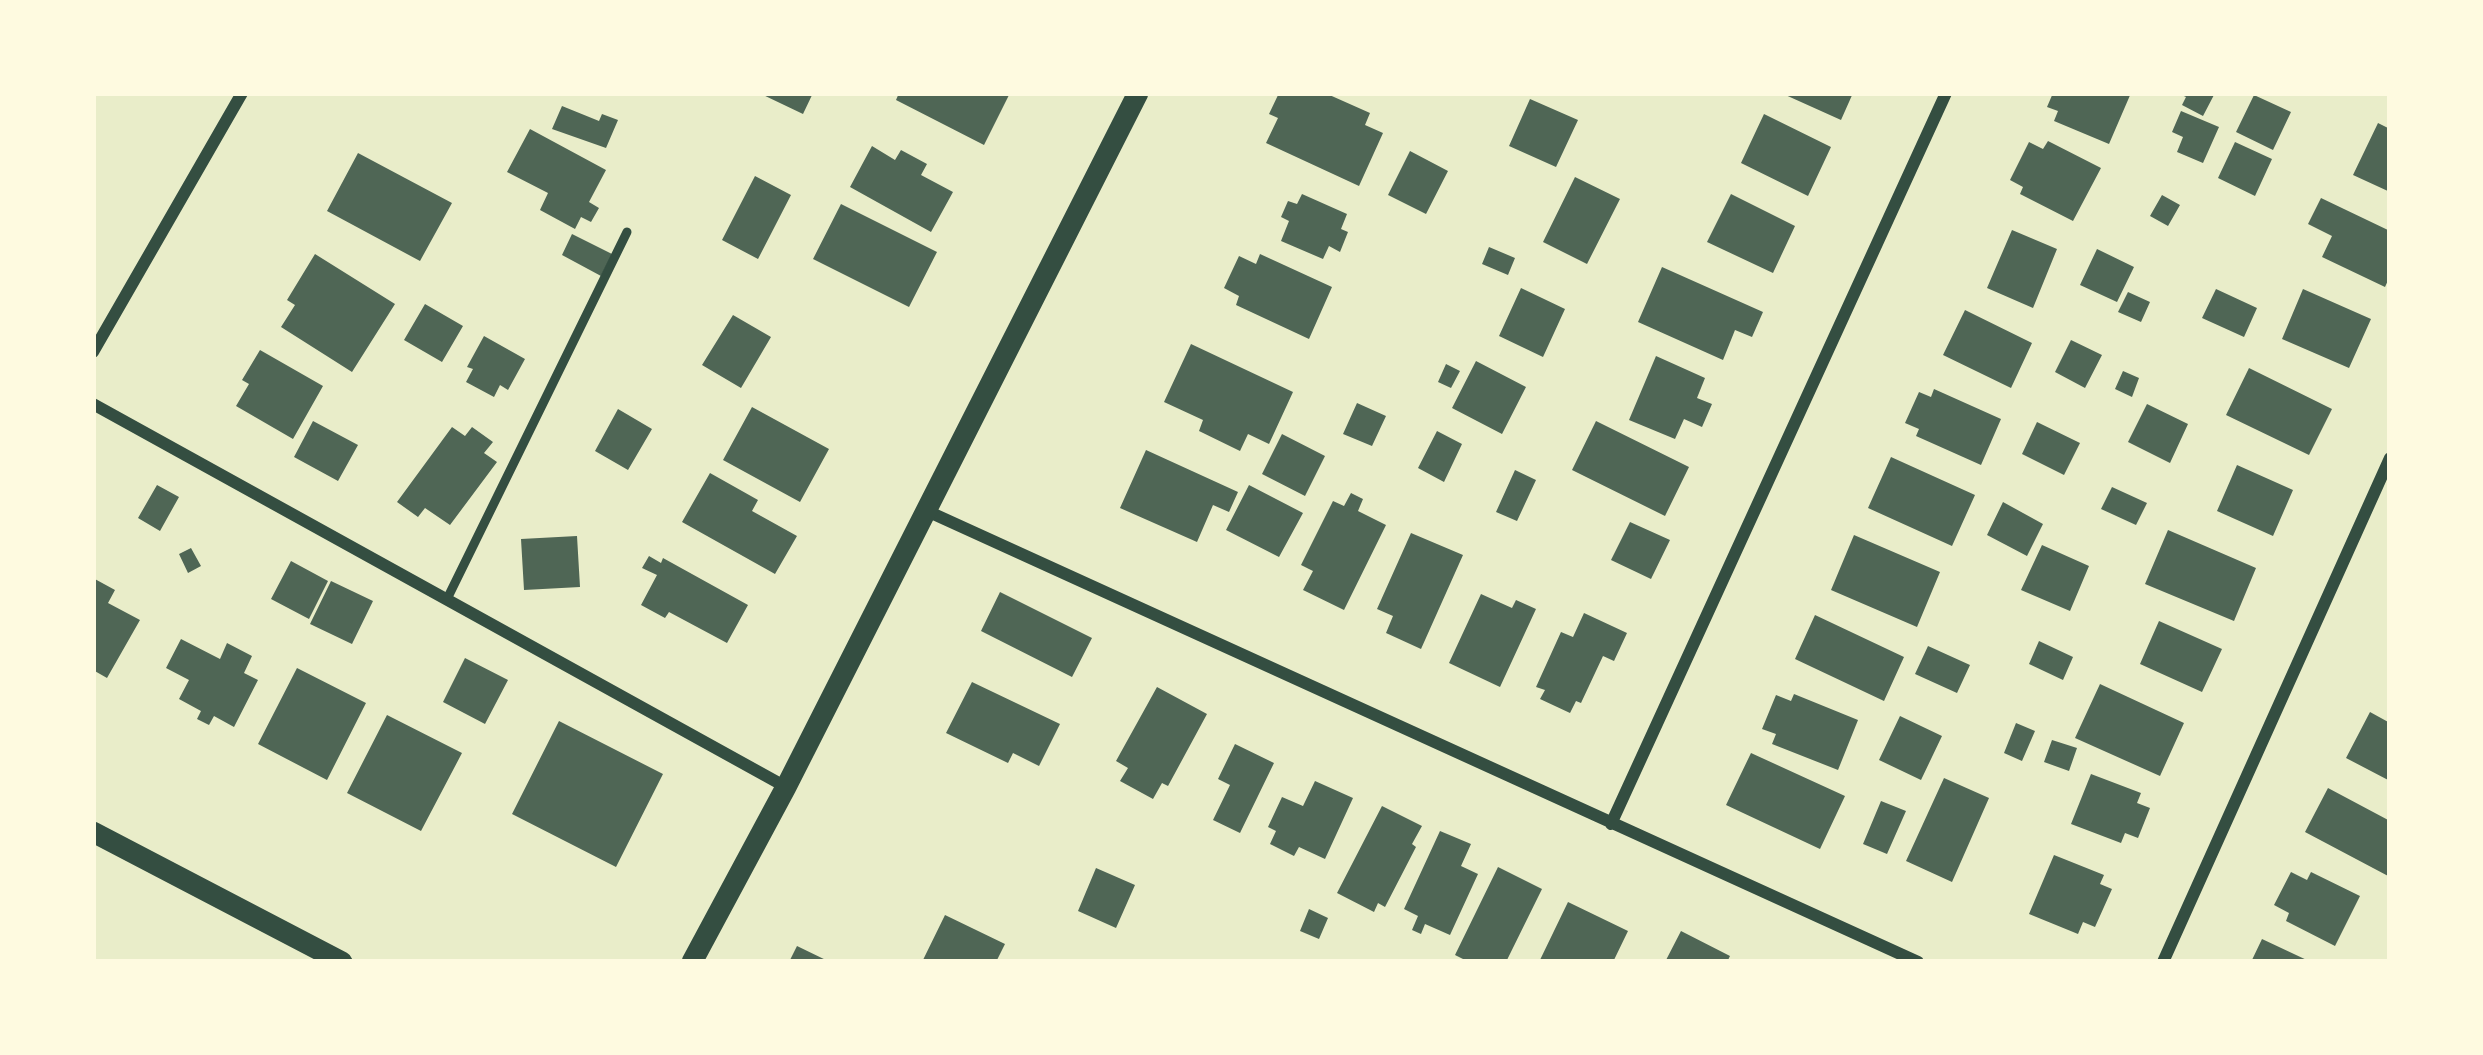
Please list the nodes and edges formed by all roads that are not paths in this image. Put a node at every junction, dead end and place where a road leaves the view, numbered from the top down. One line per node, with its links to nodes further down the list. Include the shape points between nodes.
1 (242, 93): 5 (street)
2 (1138, 93): 8 (street)
3 (1946, 93): 11 (street)
4 (627, 232): 9 (lane)
5 (93, 352)
6 (93, 404): 9 (street)
7 (2390, 458): 16 (street)
8 (927, 511): 10 (street); 11 (street)
9 (448, 597): 10 (street)
10 (786, 788): 14 (street)
11 (1611, 824): 15 (street)
12 (93, 832): 13 (street)
13 (342, 962)
14 (692, 962)
15 (1918, 962)
16 (2163, 962)

